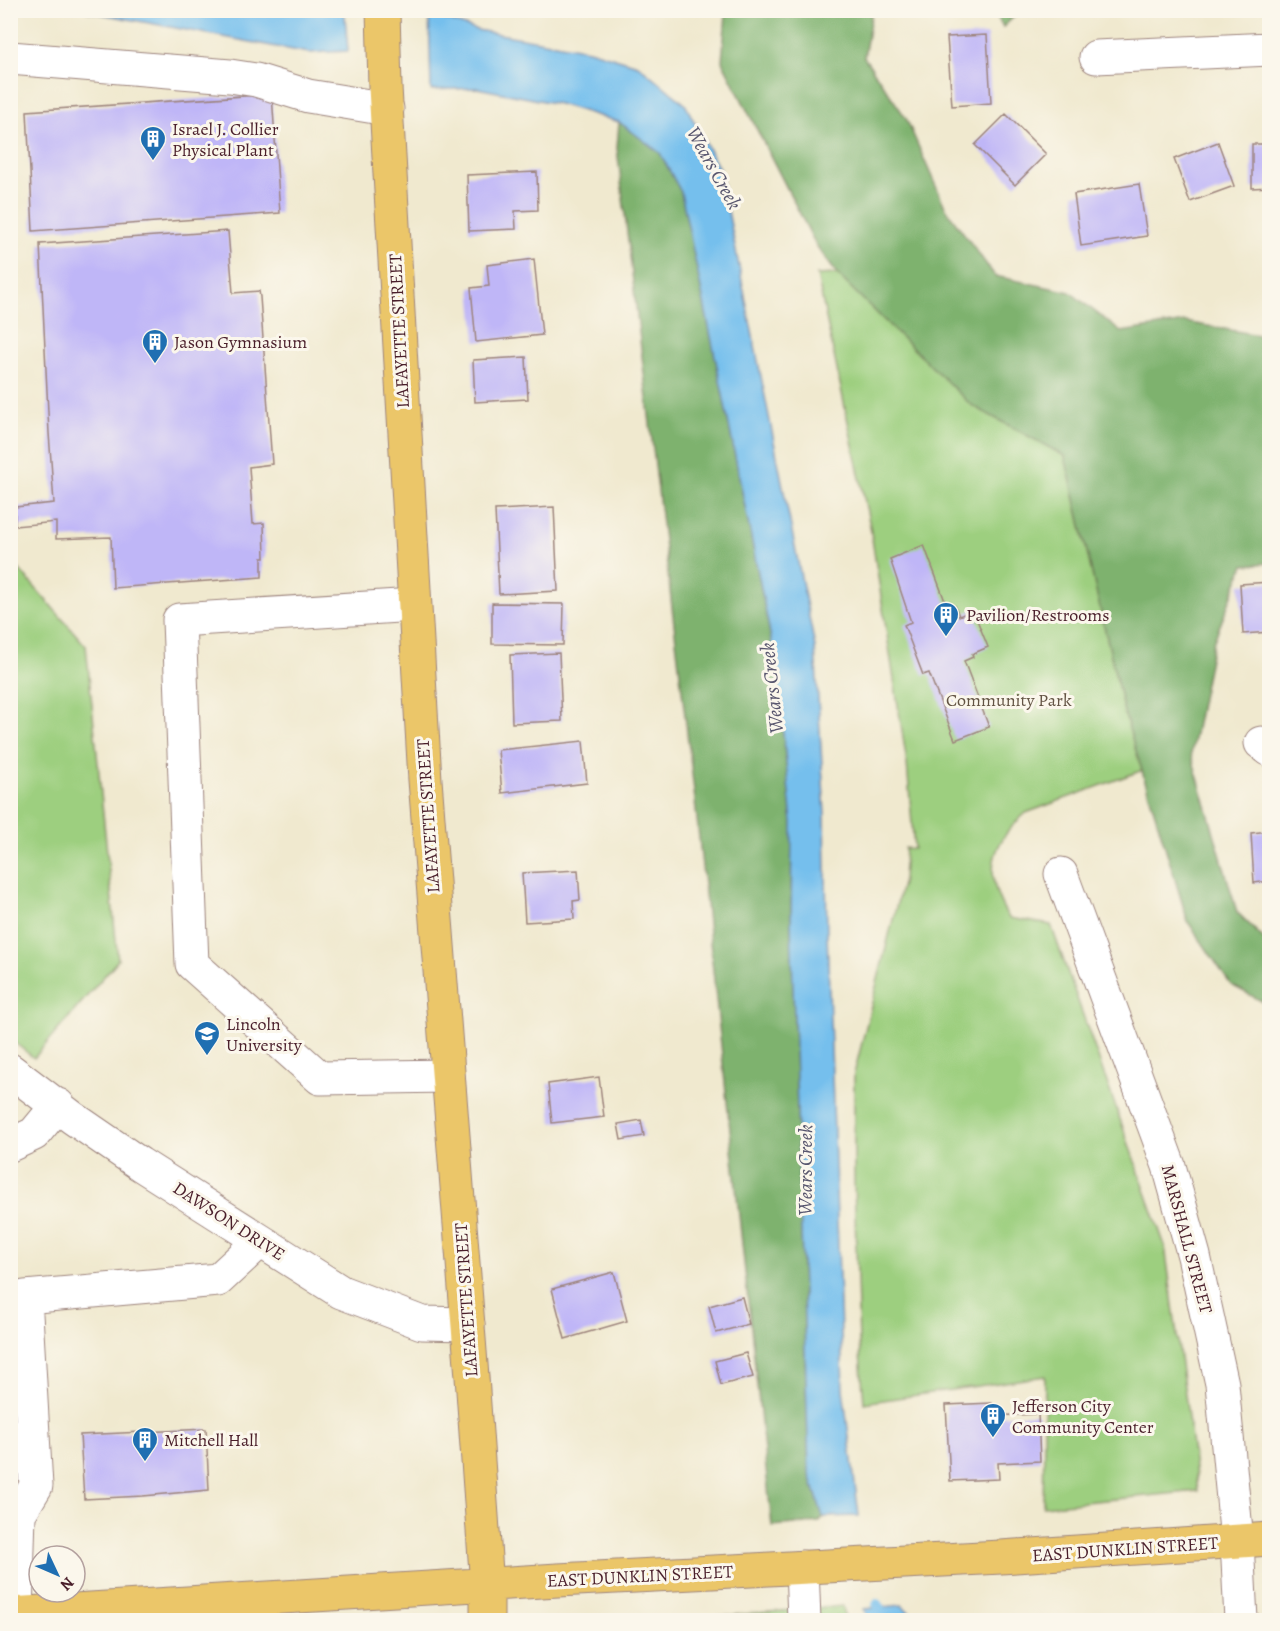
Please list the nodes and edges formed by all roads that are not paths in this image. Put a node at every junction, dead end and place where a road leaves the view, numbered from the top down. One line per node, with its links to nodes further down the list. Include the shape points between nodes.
1 (383, 10): 5 (main road, LAFAYETTE STREET)
2 (1269, 49): 3 (street)
3 (1096, 57)
4 (10, 58): 5 (street, via 230,76 308,96)
5 (387, 109): 6 (main road, LAFAYETTE STREET)
6 (414, 605): 9 (main road, LAFAYETTE STREET); 9 (street, via 179,620 192,964 320,1078)
7 (1061, 874): 16 (street, MARSHALL STREET, via 1169,1166 1194,1256 1222,1384)
8 (10, 1070): 10 (street, DAWSON DRIVE)
9 (448, 1076): 13 (main road, LAFAYETTE STREET)
10 (58, 1105): 11 (street, via 34,1134); 12 (street, DAWSON DRIVE, via 140,1164)
11 (10, 1145)
12 (260, 1240): 13 (street, DAWSON DRIVE, via 341,1292 422,1323); 14 (street, via 218,1280 25,1296)
13 (468, 1324): 18 (main road, LAFAYETTE STREET)
14 (19, 1343): 19 (street, via 36,1486 20,1514)
15 (1269, 1539): 16 (main road, EAST DUNKLIN STREET)
16 (1237, 1541): 17 (main road, EAST DUNKLIN STREET); 23 (street, MARSHALL STREET)
17 (802, 1567): 18 (main road, EAST DUNKLIN STREET); 22 (street)
18 (487, 1586): 20 (main road, EAST DUNKLIN STREET); 21 (main road, LAFAYETTE STREET)
19 (12, 1612): 20 (main road, EAST DUNKLIN STREET)
20 (78, 1615)
21 (488, 1620)
22 (804, 1620)
23 (1241, 1620)

